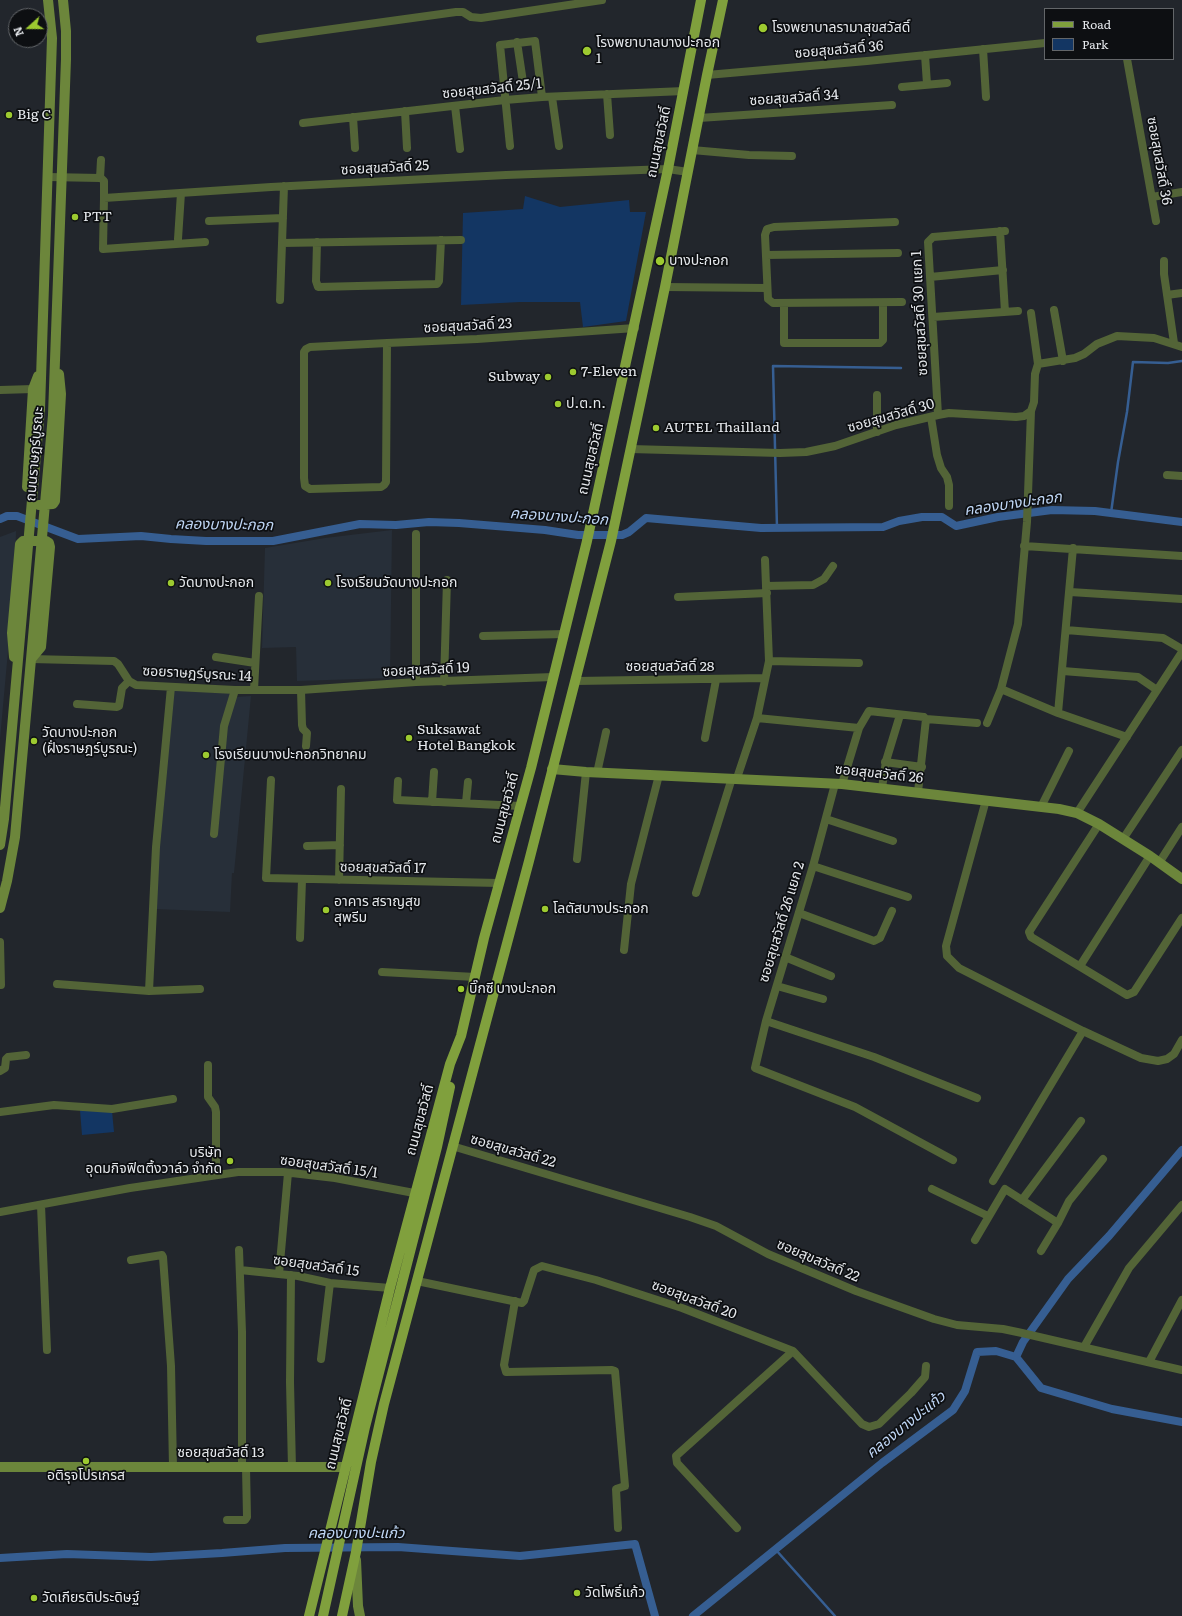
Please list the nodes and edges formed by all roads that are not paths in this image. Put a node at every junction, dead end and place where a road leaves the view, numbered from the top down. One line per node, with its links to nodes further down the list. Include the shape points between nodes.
1 (48, 0): 40 (main road, ถนนราษฎร์บูรณะ, via 52,38)
2 (63, 0): 41 (main road, ถนนราษฎร์บูรณะ, via 66,59)
3 (602, 0): 6 (street, via 481,18 456,12)
4 (702, 0): 17 (main road, ถนนสุขสวัสดิ์)
5 (723, 0): 12 (main road)
6 (260, 39)
7 (517, 42): 13 (street); 19 (street, via 536,42); 22 (street, via 502,44 499,48)
8 (1044, 43): 9 (street, ซอยสุขสวัสดิ์ 36)
9 (983, 49): 10 (street, ซอยสุขสวัสดิ์ 36); 21 (street)
10 (925, 55): 12 (street, ซอยสุขสวัสดิ์ 36); 15 (street)
11 (1127, 60): 46 (street, ซอยสุขสวัสดิ์ 36)
12 (707, 75): 27 (main road)
13 (523, 82)
14 (947, 83): 15 (street)
15 (927, 84): 16 (street)
16 (902, 87)
17 (684, 91): 18 (street, ซอยสุขสวัสดิ์ 25/1); 38 (main road, ถนนสุขสวัสดิ์)
18 (607, 94): 20 (street, ซอยสุขสวัสดิ์ 25/1); 29 (street)
19 (542, 97): 20 (street, ซอยสุขสวัสดิ์ 25/1); 22 (street, ซอยสุขสวัสดิ์ 25/1)
20 (552, 97): 31 (street)
21 (986, 97)
22 (505, 100): 24 (street, ซอยสุขสวัสดิ์ 25/1); 30 (street)
23 (892, 105): 27 (street, ซอยสุขสวัสดิ์ 34)
24 (455, 106): 25 (street, ซอยสุขสวัสดิ์ 25/1); 34 (street)
25 (405, 111): 26 (street, ซอยสุขสวัสดิ์ 25/1); 33 (street)
26 (353, 117): 28 (street, ซอยสุขสวัสดิ์ 25/1); 32 (street)
27 (699, 118): 35 (main road)
28 (303, 123)
29 (610, 135)
30 (510, 146)
31 (558, 146)
32 (355, 148)
33 (407, 148)
34 (460, 149)
35 (692, 150): 36 (street); 39 (main road)
36 (792, 156)
37 (100, 160): 42 (street)
38 (668, 169): 39 (street, ซอยสุขสวัสดิ์ 25); 43 (street, ซอยสุขสวัสดิ์ 25); 76 (main road, ถนนสุขสวัสดิ์)
39 (688, 172): 63 (main road)
40 (48, 177): 41 (street); 83 (main road, ถนนราษฎร์บูรณะ)
41 (61, 177): 42 (street); 77 (main road, ถนนราษฎร์บูรณะ)
42 (100, 178): 47 (street, via 104,181)
43 (284, 186): 45 (street, ซอยสุขสวัสดิ์ 25); 48 (street)
44 (1182, 192): 46 (street)
45 (181, 193): 47 (street, ซอยสุขสวัสดิ์ 25); 52 (street)
46 (1152, 197): 50 (street, ซอยสุขสวัสดิ์ 36)
47 (104, 198): 55 (street, via 103,249)
48 (283, 218): 49 (street); 57 (street)
49 (208, 221)
50 (1156, 221)
51 (895, 222): 59 (street, via 774,227 767,229 765,235)
52 (178, 240)
53 (441, 240): 54 (street); 56 (street); 56 (street, via 437,284 318,287)
54 (461, 240)
55 (205, 242)
56 (317, 242): 57 (street)
57 (282, 243): 67 (street)
58 (898, 253): 59 (street)
59 (766, 255): 64 (street)
60 (1164, 261): 66 (street)
61 (1002, 270): 62 (street); 62 (street, ซอยสุขสวัสดิ์ 30 แยก 1, via 1003,231 933,237 928,242); 73 (street)
62 (930, 277): 75 (street, ซอยสุขสวัสดิ์ 30 แยก 1)
63 (665, 287): 64 (street); 90 (main road)
64 (767, 288): 69 (street, via 768,299 773,303)
65 (1182, 293): 66 (street)
66 (1167, 294): 79 (street)
67 (280, 300)
68 (902, 302): 70 (street)
69 (784, 303): 70 (street); 70 (street, via 784,343 880,343 883,340)
70 (884, 303)
71 (1054, 310): 81 (street)
72 (1018, 311): 73 (street)
73 (1005, 312): 75 (street)
74 (1031, 313): 82 (street)
75 (933, 317): 88 (street, ซอยสุขสวัสดิ์ 30 แยก 1)
76 (635, 328): 78 (street, ซอยสุขสวัสดิ์ 23); 107 (main road, ถนนสุขสวัสดิ์)
77 (55, 336): 84 (main road, via 61,394 53,504 28,505 26,502); 111 (main road, ถนนราษฎร์บูรณะ, via 53,415)
78 (387, 343): 78 (street, ซอยสุขสวัสดิ์ 23, via 386,482 380,487 310,490 305,486 304,352 310,347)
79 (1174, 343): 80 (street); 81 (street, via 1154,338 1117,336 1097,344 1084,354)
80 (1182, 347)
81 (1063, 361): 82 (street)
82 (1038, 364): 87 (street)
83 (42, 365): 84 (main road); 121 (main road, ถนนราษฎร์บูรณะ)
84 (34, 389): 85 (street)
85 (0, 390)
86 (877, 395): 89 (street)
87 (1031, 411): 88 (street, ซอยสุขสวัสดิ์ 30, via 1024,416 1016,417 949,413); 95 (street, via 1028,509)
88 (935, 416): 89 (street, ซอยสุขสวัสดิ์ 30); 93 (street, ซอยสุขสวัสดิ์ 30 แยก 1, via 937,455 949,485)
89 (878, 432): 90 (street, ซอยสุขสวัสดิ์ 30, via 836,446 810,451 776,453)
90 (630, 449): 120 (main road, via 611,541)
91 (1167, 475): 92 (street)
92 (1182, 476)
93 (949, 506)
94 (416, 534): 122 (street)
95 (1024, 546): 96 (street); 125 (street, via 1018,624)
96 (1073, 548): 97 (street); 102 (street)
97 (1182, 556)
98 (765, 560): 101 (street)
99 (833, 566): 101 (street, via 824,579 813,585)
100 (447, 580): 123 (street)
101 (766, 590): 104 (street); 112 (street)
102 (1070, 592): 105 (street); 106 (street)
103 (259, 596): 113 (street)
104 (678, 597)
105 (1182, 599)
106 (1066, 630): 109 (street, via 1163,638); 115 (street)
107 (564, 634): 108 (street); 116 (main road, ถนนสุขสวัสดิ์)
108 (483, 636)
109 (1182, 651): 129 (street)
110 (216, 657): 113 (street)
111 (31, 659): 119 (street, ซอยราษฎร์บูรณะ 14, via 114,661); 121 (main road, via 41,647 50,547 46,541 23,541 20,544 12,633); 184 (main road, ถนนราษฎร์บูรณะ, via 15,837)
112 (769, 661): 114 (street); 117 (street)
113 (256, 663): 127 (street)
114 (859, 663)
115 (1063, 671): 129 (street, via 1138,677); 131 (street)
116 (553, 677): 123 (street, ซอยสุขสวัสดิ์ 19); 162 (main road, ถนนสุขสวัสดิ์)
117 (765, 678): 118 (street, ซอยสุขสวัสดิ์ 28); 133 (street)
118 (716, 680): 120 (street, ซอยสุขสวัสดิ์ 28); 140 (street)
119 (129, 681): 124 (street, ซอยราษฎร์บูรณะ 14, via 136,685); 130 (street, via 122,688 117,707)
120 (576, 681): 146 (main road)
121 (16, 682): 171 (main road, ถนนราษฎร์บูรณะ)
122 (416, 682): 123 (street, ซอยสุขสวัสดิ์ 19); 128 (street, ซอยสุขสวัสดิ์ 19)
123 (444, 682)
124 (171, 687): 126 (street, ซอยราษฎร์บูรณะ 14); 200 (street, via 156,846)
125 (1001, 689): 131 (street); 136 (street)
126 (235, 690): 127 (street, ซอยราษฎร์บูรณะ 14); 168 (street, via 224,726)
127 (254, 690): 128 (street, ซอยราษฎร์บูรณะ 14)
128 (302, 690): 141 (street, via 302,724 307,733)
129 (1157, 690): 139 (street)
130 (77, 704)
131 (1058, 713): 139 (street)
132 (900, 715): 134 (street); 137 (street, ซอยสุขสวัสดิ์ 26 แยก 2, via 869,711); 144 (street)
133 (757, 718): 137 (street); 151 (street)
134 (926, 719): 135 (street); 145 (street)
135 (977, 723)
136 (987, 723)
137 (860, 728): 155 (street, ซอยสุขสวัสดิ์ 26 แยก 2)
138 (606, 732): 149 (street)
139 (1127, 737): 164 (street)
140 (705, 738)
141 (306, 746)
142 (1182, 750): 169 (street)
143 (1069, 751): 163 (street)
144 (886, 762): 145 (street); 156 (street)
145 (922, 766): 158 (street)
146 (552, 769): 148 (main road, ซอยสุขสวัสดิ์ 26); 213 (main road)
147 (434, 772): 160 (street)
148 (586, 772): 149 (main road, ซอยสุขสวัสดิ์ 26); 175 (street)
149 (597, 773): 150 (main road, ซอยสุขสวัสดิ์ 26)
150 (659, 775): 151 (main road, ซอยสุขสวัสดิ์ 26); 190 (street, via 632,884)
151 (734, 778): 155 (main road, ซอยสุขสวัสดิ์ 26); 182 (street)
152 (271, 780): 179 (street, ซอยสุขสวัสดิ์ 17, via 266,878)
153 (398, 781): 160 (street, via 397,800)
154 (468, 782): 161 (street)
155 (839, 784): 156 (main road, ซอยสุขสวัสดิ์ 26); 165 (street, ซอยสุขสวัสดิ์ 26 แยก 2)
156 (882, 788): 158 (main road, ซอยสุขสวัสดิ์ 26)
157 (341, 789): 172 (street)
158 (918, 792): 159 (main road, ซอยสุขสวัสดิ์ 26)
159 (986, 800): 163 (main road, ซอยสุขสวัสดิ์ 26); 203 (street, via 946,946 947,956 959,968)
160 (432, 802): 161 (street)
161 (466, 803): 162 (street)
162 (520, 806): 181 (main road, ถนนสุขสวัสดิ์)
163 (1041, 807): 164 (main road, ซอยสุขสวัสดิ์ 26)
164 (1077, 814): 166 (main road, ซอยสุขสวัสดิ์ 26)
165 (826, 819): 170 (street); 177 (street, ซอยสุขสวัสดิ์ 26 แยก 2)
166 (1099, 824): 169 (main road, ซอยสุขสวัสดิ์ 26); 192 (street, via 1029,932 1030,937)
167 (1182, 828): 176 (street)
168 (214, 834)
169 (1122, 839): 174 (main road, ซอยสุขสวัสดิ์ 26)
170 (893, 841)
171 (0, 845)
172 (340, 845): 173 (street); 180 (street)
173 (308, 846)
174 (1150, 856): 176 (main road, ซอยสุขสวัสดิ์ 26); 192 (street)
175 (577, 859)
176 (1159, 863): 178 (main road, ซอยสุขสวัสดิ์ 26)
177 (813, 866): 183 (street); 186 (street, ซอยสุขสวัสดิ์ 26 แยก 2)
178 (1182, 878)
179 (302, 880): 180 (street, ซอยสุขสวัสดิ์ 17); 188 (street, via 298,898)
180 (339, 880): 181 (street, ซอยสุขสวัสดิ์ 17)
181 (499, 883): 195 (main road, ถนนสุขสวัสดิ์)
182 (696, 893)
183 (908, 898)
184 (0, 908)
185 (892, 911): 186 (street, via 880,938 874,941)
186 (799, 913): 191 (street, ซอยสุขสวัสดิ์ 26 แยก 2)
187 (1182, 918): 192 (street, via 1131,994 1124,994)
188 (300, 938)
189 (0, 942): 197 (street)
190 (624, 950)
191 (786, 957): 194 (street); 198 (street, ซอยสุขสวัสดิ์ 26 แยก 2)
192 (1080, 966)
193 (382, 972): 195 (street)
194 (831, 976)
195 (475, 977): 205 (main road, ถนนสุขสวัสดิ์)
196 (57, 984): 200 (street)
197 (1, 985)
198 (777, 986): 201 (street); 202 (street, ซอยสุขสวัสดิ์ 26 แยก 2)
199 (200, 989): 200 (street)
200 (149, 991)
201 (823, 999)
202 (766, 1021): 209 (street, via 874,1057); 215 (street, ซอยสุขสวัสดิ์ 26 แยก 2, via 755,1068 855,1107)
203 (1083, 1031): 204 (street, via 1141,1058 1158,1061 1174,1054); 218 (street)
204 (1182, 1040)
205 (459, 1044): 220 (main road, ถนนสุขสวัสดิ์, via 450,1064); 256 (main road, via 437,1147 365,1427)
206 (26, 1055): 208 (street, via 6,1059 5,1068)
207 (208, 1065): 217 (street, via 208,1097 216,1112)
208 (0, 1071)
209 (977, 1098)
210 (173, 1099): 211 (street, via 112,1109 54,1105)
211 (0, 1112)
212 (1081, 1121): 221 (street)
213 (452, 1146): 234 (main road); 239 (street, ซอยสุขสวัสดิ์ 22, via 709,1224 768,1254 934,1320 1003,1330)
214 (1103, 1159): 226 (street, via 1069,1201)
215 (953, 1160)
216 (288, 1173): 217 (street, ซอยสุขสวัสดิ์ 15/1, via 238,1172); 220 (street, ซอยสุขสวัสดิ์ 15/1, via 335,1178); 232 (street)
217 (216, 1175): 222 (street, ซอยสุขสวัสดิ์ 15/1)
218 (993, 1181)
219 (932, 1190): 225 (street)
220 (414, 1193): 236 (main road, ถนนสุขสวัสดิ์)
221 (1022, 1200): 225 (street, via 1005,1189); 226 (street)
222 (41, 1205): 224 (street, ซอยสุขสวัสดิ์ 15/1); 240 (street)
223 (1182, 1205): 239 (street, via 1130,1268)
224 (0, 1212)
225 (988, 1216): 227 (street)
226 (1058, 1223): 229 (street)
227 (975, 1240)
228 (239, 1250): 231 (street)
229 (1041, 1251)
230 (131, 1260): 247 (street, via 162,1255 163,1257 171,1366)
231 (240, 1270): 232 (street, ซอยสุขสวัสดิ์ 15); 248 (street)
232 (279, 1274): 233 (street, ซอยสุขสวัสดิ์ 15)
233 (291, 1275): 235 (street, ซอยสุขสวัสดิ์ 15); 249 (street)
234 (417, 1281): 238 (street); 254 (main road, via 381,1419)
235 (330, 1283): 236 (street, ซอยสุขสวัสดิ์ 15); 242 (street)
236 (390, 1288): 250 (main road, ถนนสุขสวัสดิ์)
237 (1182, 1300): 243 (street)
238 (515, 1301): 241 (street, ซอยสุขสวัสดิ์ 20, via 524,1301 534,1270 542,1266 596,1280 682,1308); 252 (street, via 504,1365 506,1372 615,1371 625,1486 616,1489)
239 (1084, 1347): 243 (street, ซอยสุขสวัสดิ์ 22)
240 (47, 1350)
241 (793, 1351): 244 (street, ซอยสุขสวัสดิ์ 20, via 862,1424 870,1427 878,1424 911,1394 925,1377); 253 (street, via 676,1456 677,1463)
242 (321, 1359)
243 (1150, 1362): 245 (street, ซอยสุขสวัสดิ์ 22)
244 (926, 1366)
245 (1182, 1370)
246 (0, 1467): 247 (main road, ซอยสุขสวัสดิ์ 13)
247 (173, 1467): 248 (main road, ซอยสุขสวัสดิ์ 13)
248 (244, 1467): 249 (main road, ซอยสุขสวัสดิ์ 13); 251 (street, via 247,1518)
249 (292, 1468): 250 (main road, ซอยสุขสวัสดิ์ 13)
250 (345, 1468): 255 (main road, ถนนสุขสวัสดิ์)
251 (227, 1520)
252 (618, 1528)
253 (737, 1528)
254 (356, 1552): 257 (main road); 258 (main road)
255 (309, 1616)
256 (323, 1616)
257 (342, 1616)
258 (360, 1616)

